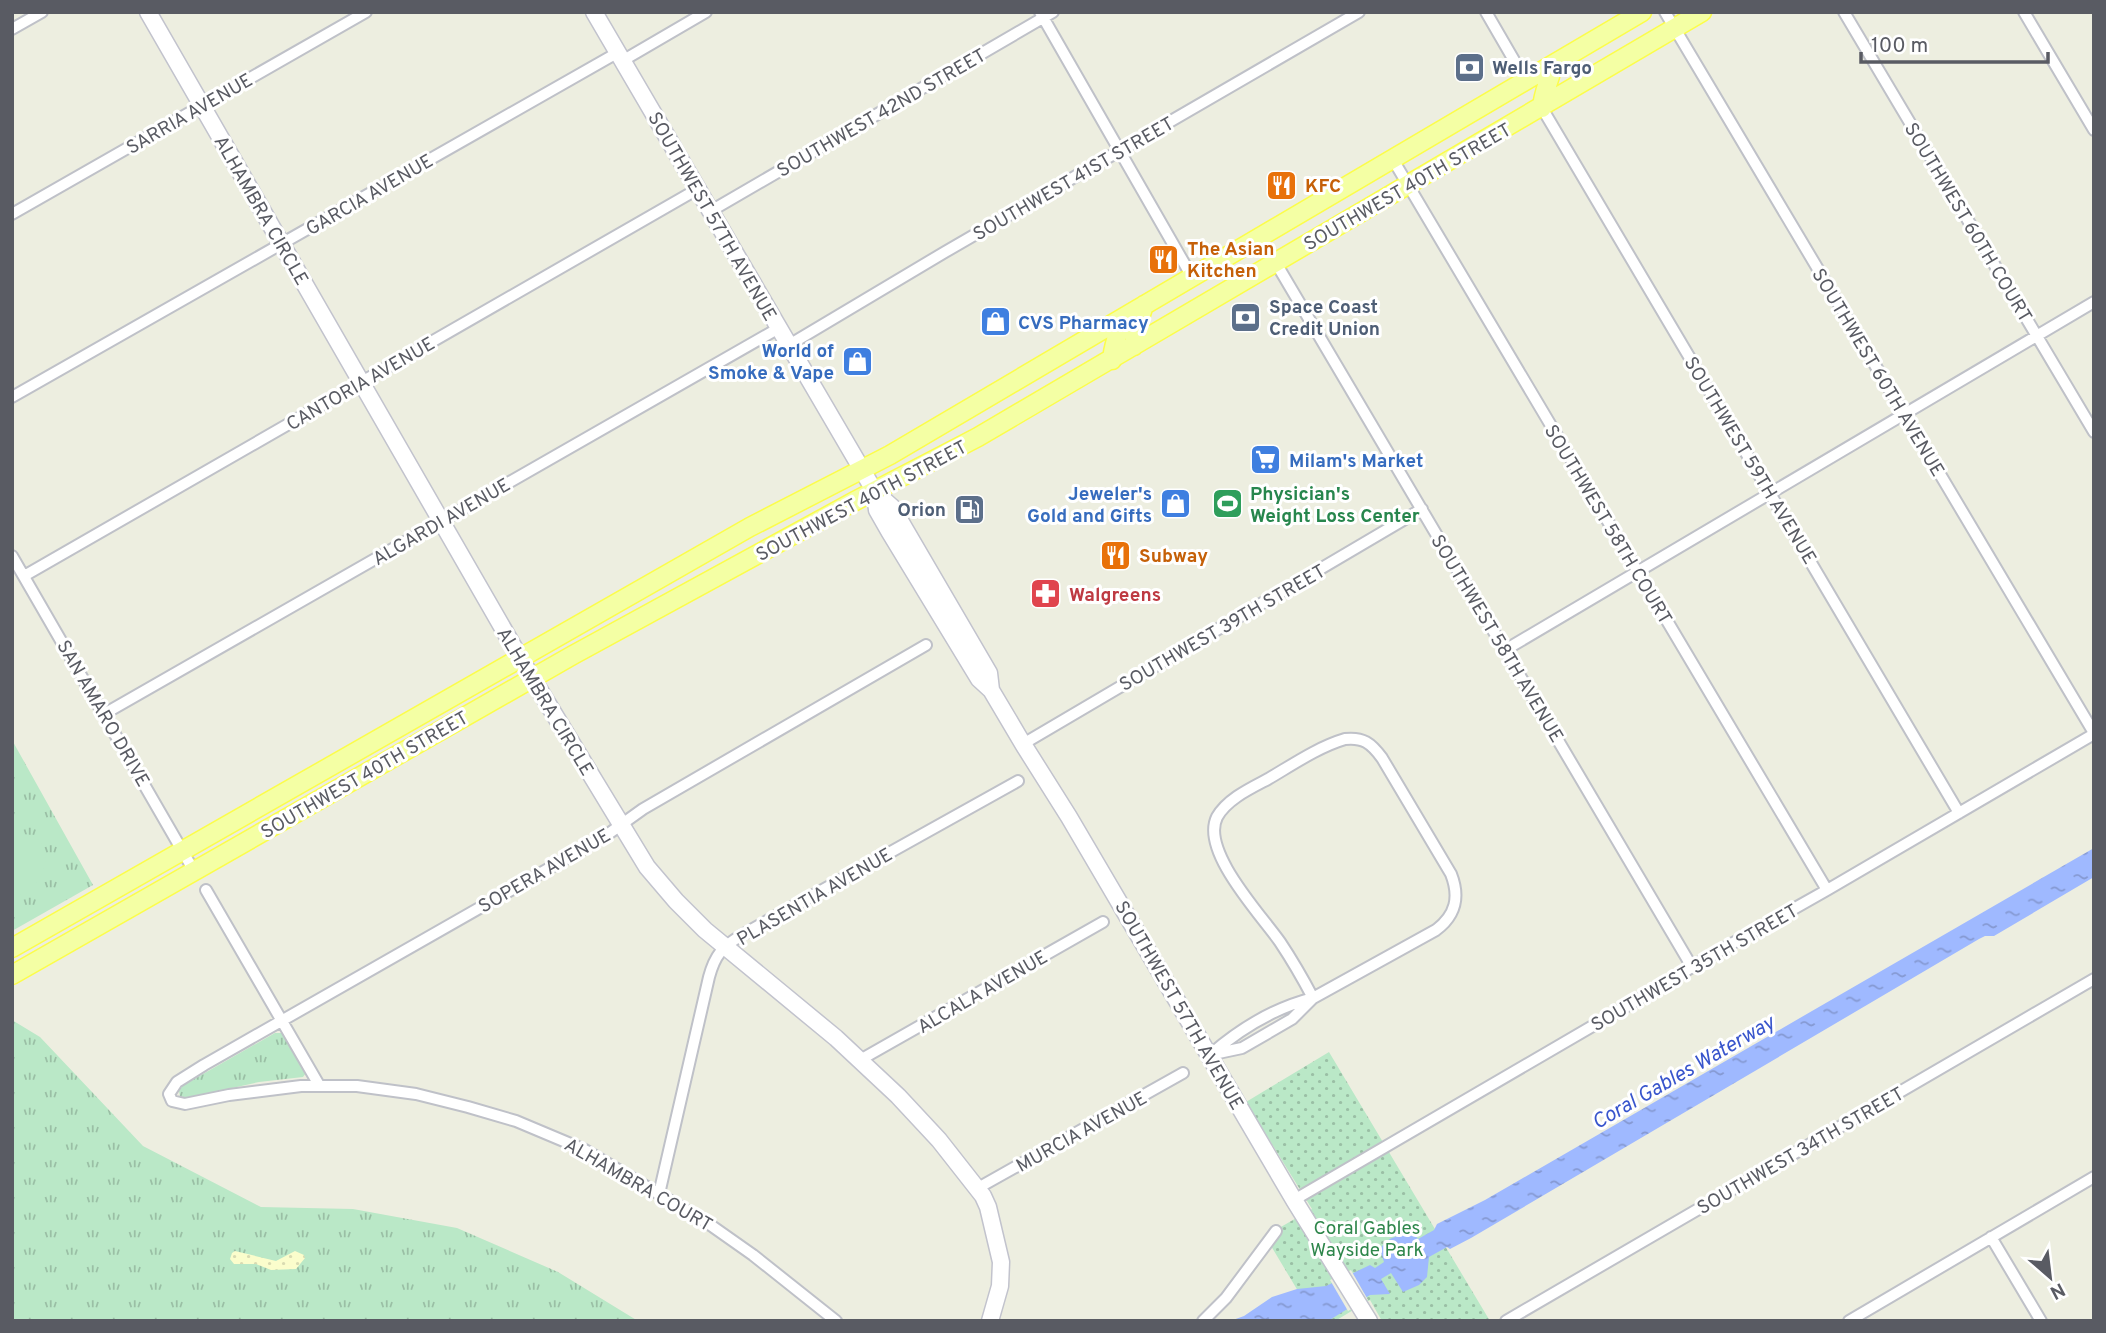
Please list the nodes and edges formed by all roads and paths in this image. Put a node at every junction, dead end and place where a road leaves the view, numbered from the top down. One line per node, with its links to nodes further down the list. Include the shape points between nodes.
1 (41, 12): 15 (street)
2 (148, 12): 19 (street, ALHAMBRA CIRCLE)
3 (366, 12): 19 (street, SARRIA AVENUE)
4 (594, 12): 16 (street, SOUTHWEST 57TH AVENUE)
5 (706, 12): 16 (street, GARCIA AVENUE)
6 (1359, 12): 22 (street, SOUTHWEST 41ST STREET)
7 (1486, 12): 18 (street)
8 (1642, 12): 17 (main road, SOUTHWEST 40TH STREET)
9 (1665, 12): 14 (street, SOUTHWEST 60TH AVENUE)
10 (1702, 12): 14 (main road, SOUTHWEST 40TH STREET)
11 (1844, 12): 36 (street, SOUTHWEST 60TH COURT)
12 (2024, 12): 21 (street)
13 (1046, 14): 22 (street); 26 (street, SOUTHWEST 42ND STREET)
14 (1675, 28): 20 (main road, SOUTHWEST 40TH STREET); 42 (street, SOUTHWEST 60TH AVENUE)
15 (12, 29)
16 (620, 57): 25 (street, SOUTHWEST 57TH AVENUE); 29 (street, GARCIA AVENUE)
17 (1553, 65): 18 (main road, SOUTHWEST 40TH STREET); 20 (main road)
18 (1526, 81): 23 (main road, SOUTHWEST 40TH STREET)
19 (202, 106): 27 (street, SARRIA AVENUE); 29 (street, ALHAMBRA CIRCLE)
20 (1542, 108): 24 (main road, SOUTHWEST 40TH STREET); 46 (street, SOUTHWEST 59TH AVENUE)
21 (2094, 130)
22 (1120, 151): 31 (street); 37 (street, SOUTHWEST 41ST STREET)
23 (1392, 158): 24 (street, SOUTHWEST 58TH COURT); 28 (main road, SOUTHWEST 40TH STREET)
24 (1408, 184): 30 (main road, SOUTHWEST 40TH STREET); 50 (street, SOUTHWEST 58TH COURT)
25 (696, 190): 26 (street, SOUTHWEST 57TH AVENUE); 40 (street, CANTORIA AVENUE)
26 (709, 212): 35 (street, SOUTHWEST 57TH AVENUE)
27 (12, 214)
28 (1260, 236): 30 (street, SOUTHWEST 58TH AVENUE); 31 (main road, SOUTHWEST 40TH STREET)
29 (281, 243): 40 (street, ALHAMBRA CIRCLE); 41 (street, GARCIA AVENUE)
30 (1275, 263): 38 (main road, SOUTHWEST 40TH STREET); 47 (street, SOUTHWEST 58TH AVENUE)
31 (1192, 277): 33 (main road, SOUTHWEST 40TH STREET)
32 (2094, 302): 36 (street)
33 (1144, 305): 34 (main road, SOUTHWEST 40TH STREET); 38 (main road)
34 (1121, 319): 39 (main road); 44 (main road, SOUTHWEST 40TH STREET)
35 (779, 328): 37 (street, SOUTHWEST 57TH AVENUE); 48 (street, ALGARDI AVENUE)
36 (2037, 335): 42 (street); 43 (street, SOUTHWEST 60TH COURT)
37 (789, 345): 44 (street, SOUTHWEST 57TH AVENUE)
38 (1134, 346): 39 (main road, SOUTHWEST 40TH STREET)
39 (1112, 360): 45 (main road, SOUTHWEST 40TH STREET)
40 (361, 382): 48 (street, ALHAMBRA CIRCLE); 51 (street, CANTORIA AVENUE)
41 (12, 397)
42 (1905, 415): 46 (street); 57 (street, SOUTHWEST 60TH AVENUE)
43 (2094, 432)
44 (862, 470): 45 (street, SOUTHWEST 57TH AVENUE); 54 (main road, SOUTHWEST 40TH STREET, via 750,527)
45 (875, 492): 55 (main road, SOUTHWEST 40TH STREET); 58 (street, SOUTHWEST 57TH AVENUE, via 877,510 989,673 991,690)
46 (1771, 493): 50 (street); 60 (street, SOUTHWEST 59TH AVENUE)
47 (1422, 509): 53 (street, SOUTHWEST 58TH AVENUE); 58 (street, SOUTHWEST 39TH STREET)
48 (442, 521): 54 (street, ALHAMBRA CIRCLE); 56 (street, ALGARDI AVENUE)
49 (12, 556): 51 (street, SAN AMARO DRIVE)
50 (1638, 571): 53 (street); 65 (street, SOUTHWEST 58TH COURT)
51 (24, 576): 56 (street, SAN AMARO DRIVE)
52 (926, 645): 61 (street, SOPERA AVENUE)
53 (1505, 650): 69 (street, SOUTHWEST 58TH AVENUE)
54 (520, 658): 55 (street, ALHAMBRA CIRCLE); 62 (main road, SOUTHWEST 40TH STREET)
55 (532, 678): 61 (street, ALHAMBRA CIRCLE); 63 (main road, SOUTHWEST 40TH STREET)
56 (104, 714): 62 (street, SAN AMARO DRIVE)
57 (2094, 734): 60 (street, SOUTHWEST 35TH STREET)
58 (1023, 744): 74 (street, SOUTHWEST 57TH AVENUE)
59 (1018, 781): 67 (street, PLASENTIA AVENUE)
60 (1959, 813): 65 (street, SOUTHWEST 35TH STREET)
61 (621, 825): 67 (street, ALHAMBRA CIRCLE, via 653,876); 73 (street, SOPERA AVENUE)
62 (182, 850): 63 (street, SAN AMARO DRIVE); 68 (main road, SOUTHWEST 40TH STREET)
63 (194, 871): 70 (main road, SOUTHWEST 40TH STREET)
64 (206, 890): 73 (street)
65 (1827, 890): 69 (street, SOUTHWEST 35TH STREET)
66 (1103, 922): 75 (street, ALCALA AVENUE)
67 (726, 947): 75 (street, ALHAMBRA CIRCLE); 81 (street, PLASENTIA AVENUE, via 714,960 709,977)
68 (12, 948)
69 (1692, 967): 82 (street, SOUTHWEST 35TH STREET)
70 (12, 975)
71 (2094, 979): 89 (street, SOUTHWEST 34TH STREET)
72 (1313, 998): 72 (street, via 1436,930 1455,905 1451,874 1382,758 1369,743 1358,739 1334,743 1254,787 1226,807 1216,822 1214,836 1223,860); 74 (street, via 1292,1019 1242,1048)
73 (282, 1020): 77 (street); 78 (street, SOPERA AVENUE, via 183,1078 170,1091)
74 (1209, 1055): 82 (street, SOUTHWEST 57TH AVENUE)
75 (860, 1060): 80 (street, ALHAMBRA CIRCLE, via 929,1127)
76 (1183, 1073): 80 (street, MURCIA AVENUE)
77 (319, 1085): 78 (street, ALHAMBRA COURT, via 266,1089 186,1104); 81 (street, ALHAMBRA COURT, via 402,1092 503,1117 572,1144)
78 (170, 1099)
79 (2094, 1177): 84 (street)
80 (978, 1188): 87 (street, ALHAMBRA CIRCLE, via 988,1207 1001,1262)
81 (659, 1194): 86 (street, ALHAMBRA COURT, via 742,1247)
82 (1294, 1200): 85 (street, SOUTHWEST 57TH AVENUE)
83 (1276, 1231): 88 (street)
84 (1991, 1237): 90 (street); 91 (street)
85 (1364, 1314)
86 (836, 1321)
87 (990, 1321)
88 (1203, 1321)
89 (1506, 1321)
90 (1849, 1321)
91 (2041, 1321)

